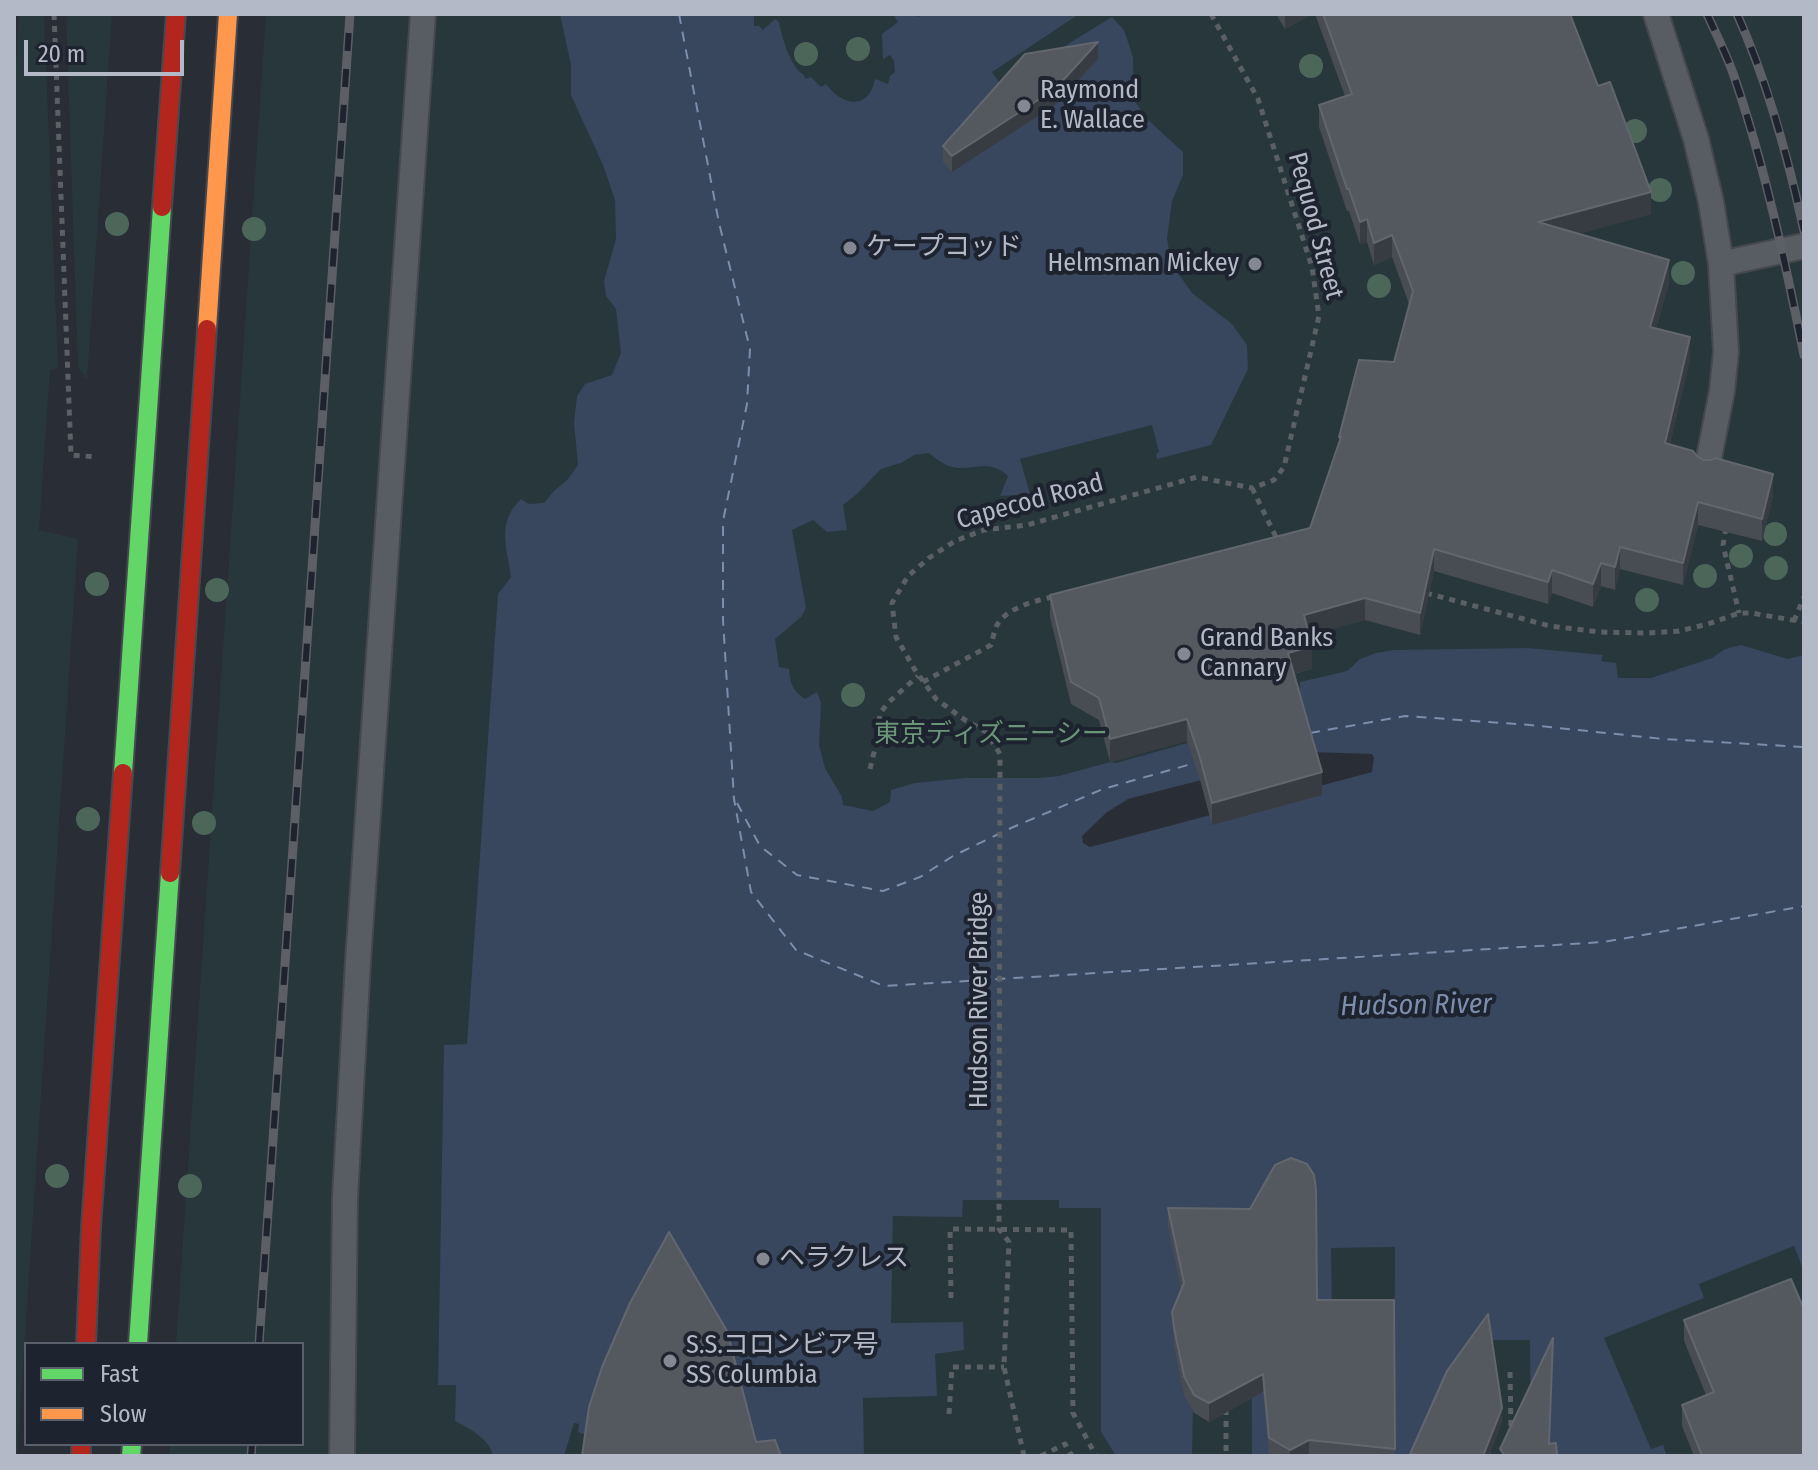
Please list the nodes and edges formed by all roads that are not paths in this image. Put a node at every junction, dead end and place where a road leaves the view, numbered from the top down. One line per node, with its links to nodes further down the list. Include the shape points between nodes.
1 (176, 14): 8 (street)
2 (228, 14): 9 (street)
3 (423, 14): 10 (lane, via 358,961 345,1198)
4 (1656, 14): 6 (lane, via 1696,139)
5 (1804, 246): 6 (lane)
6 (1721, 264): 7 (lane, via 1726,352)
7 (1707, 468)
8 (86, 1342)
9 (138, 1342)
10 (342, 1456)

